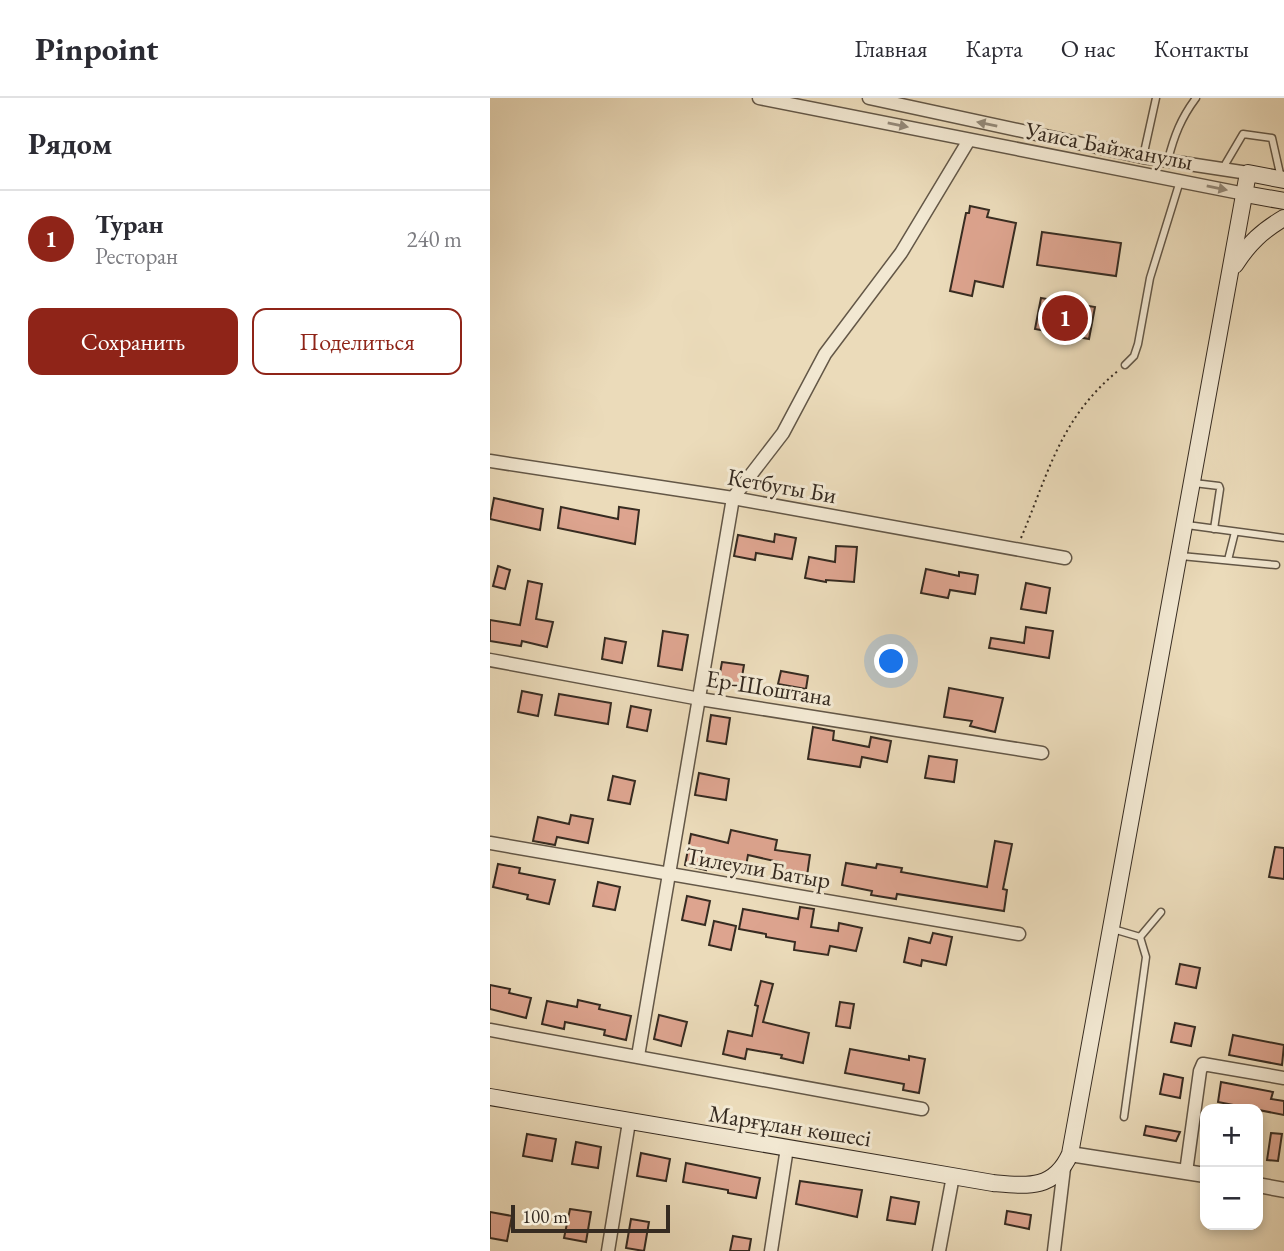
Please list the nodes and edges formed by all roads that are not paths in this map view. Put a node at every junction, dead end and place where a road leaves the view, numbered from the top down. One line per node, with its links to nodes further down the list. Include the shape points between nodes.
1 (759, 98): 5 (street, Уаиса Байжанулы, one-way to 5)
2 (869, 98): 6 (street, one-way to 2)
3 (1156, 98): 6 (lane)
4 (1196, 98): 7 (lane, via 1175,134)
5 (970, 139): 11 (street, Уаиса Байжанулы); 19 (street, via 901,253 825,354 783,433)
6 (1143, 157): 7 (street)
7 (1168, 162): 8 (street)
8 (1223, 169): 9 (street); 10 (lane, via 1243,134 1272,138)
9 (1248, 173): 10 (main road); 12 (main road)
10 (1283, 180)
11 (1180, 181): 12 (street, Уаиса Байжанулы, one-way to 12); 16 (lane, via 1150,278 1138,344)
12 (1245, 194): 13 (main road); 15 (main road)
13 (1284, 201)
14 (1284, 218): 15 (main road, via 1263,230)
15 (1230, 273): 18 (main road)
16 (1125, 365)
17 (490, 461): 19 (street, Кетбугы Би)
18 (1192, 482): 20 (main road); 21 (lane, via 1219,486)
19 (733, 498): 25 (street, Кетбугы Би); 29 (street)
20 (1185, 524): 21 (lane); 24 (main road)
21 (1214, 529): 22 (lane)
22 (1235, 532): 23 (lane); 26 (lane)
23 (1284, 538)
24 (1179, 555): 26 (lane); 34 (main road)
25 (1065, 558)
26 (1228, 560): 27 (lane)
27 (1276, 565)
28 (490, 660): 29 (street, Ер-Шоштана)
29 (700, 699): 30 (street, Ер-Шоштана); 32 (street)
30 (1042, 753)
31 (490, 843): 32 (street, Тилеули Батыр)
32 (670, 874): 35 (street, Тилеули Батыр); 38 (street)
33 (1161, 912): 36 (lane)
34 (1111, 928): 36 (lane); 45 (main road)
35 (1019, 934)
36 (1140, 936): 42 (lane, via 1146,957)
37 (490, 1030): 38 (street)
38 (638, 1056): 41 (street)
39 (1284, 1078): 46 (street, via 1203,1065)
40 (490, 1097): 43 (main road, Марғұлан көшесі)
41 (922, 1109)
42 (1124, 1117)
43 (629, 1122): 44 (main road, Марғұлан көшесі); 51 (street)
44 (787, 1148): 48 (main road, Марғұлан көшесі); 52 (street)
45 (1067, 1161): 46 (street); 48 (main road, Марғұлан көшесі, via 1049,1179 1036,1184); 54 (street)
46 (1186, 1172): 47 (street)
47 (1200, 1174)
48 (953, 1176): 53 (street)
49 (1263, 1186): 50 (street)
50 (1284, 1190)
51 (608, 1251)
52 (772, 1251)
53 (939, 1251)
54 (1054, 1251)

